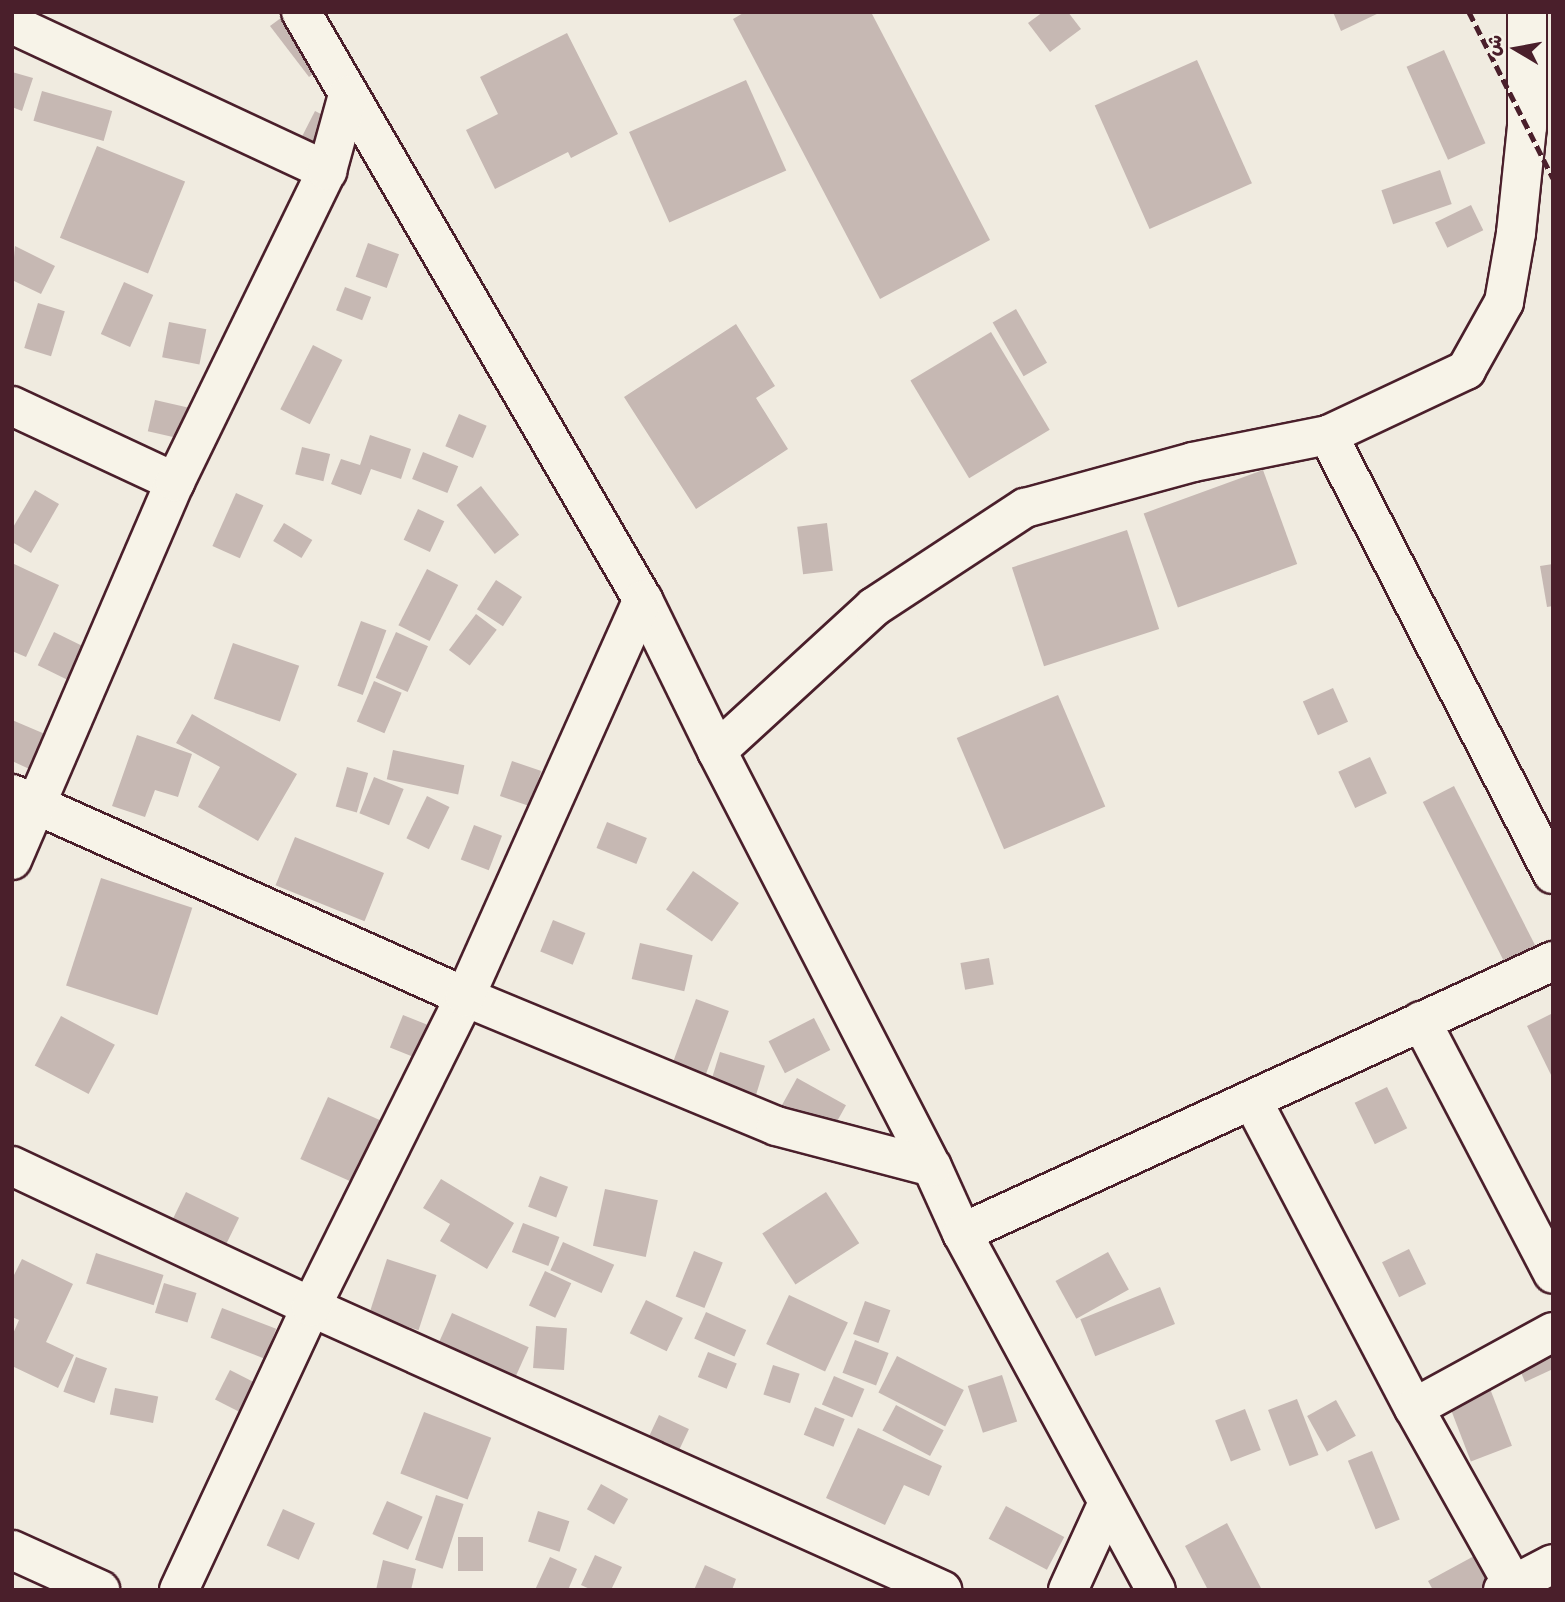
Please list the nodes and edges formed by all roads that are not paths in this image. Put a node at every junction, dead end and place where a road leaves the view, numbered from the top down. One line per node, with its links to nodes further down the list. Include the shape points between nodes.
1 (300, 12): 4 (street)
2 (1527, 12): 7 (street, via 1527,127 1504,302 1466,370)
3 (12, 24): 5 (street)
4 (348, 95): 5 (street); 9 (street)
5 (327, 171): 8 (street)
6 (12, 406): 8 (street)
7 (1328, 435): 10 (street, via 1192,462 1025,508 874,607); 13 (street)
8 (175, 482): 11 (street)
9 (643, 600): 10 (street); 15 (street)
10 (717, 751): 19 (street)
11 (24, 799): 12 (street); 15 (street)
12 (12, 860)
13 (1553, 874)
14 (1553, 961): 16 (street)
15 (466, 997): 19 (street, via 776,1126); 22 (street)
16 (1422, 1021): 17 (street); 21 (street)
17 (1252, 1100): 20 (street); 24 (street)
18 (12, 1166): 22 (street)
19 (932, 1167): 20 (street)
20 (962, 1234): 25 (street)
21 (1553, 1274)
22 (311, 1307): 30 (street); 31 (street)
23 (1553, 1332): 24 (street)
24 (1414, 1408): 28 (street)
25 (1107, 1506): 32 (street); 33 (street)
26 (12, 1550): 29 (street)
27 (1553, 1564): 28 (street)
28 (1511, 1588)
29 (100, 1590)
30 (179, 1590)
31 (942, 1590)
32 (1068, 1590)
33 (1156, 1590)

